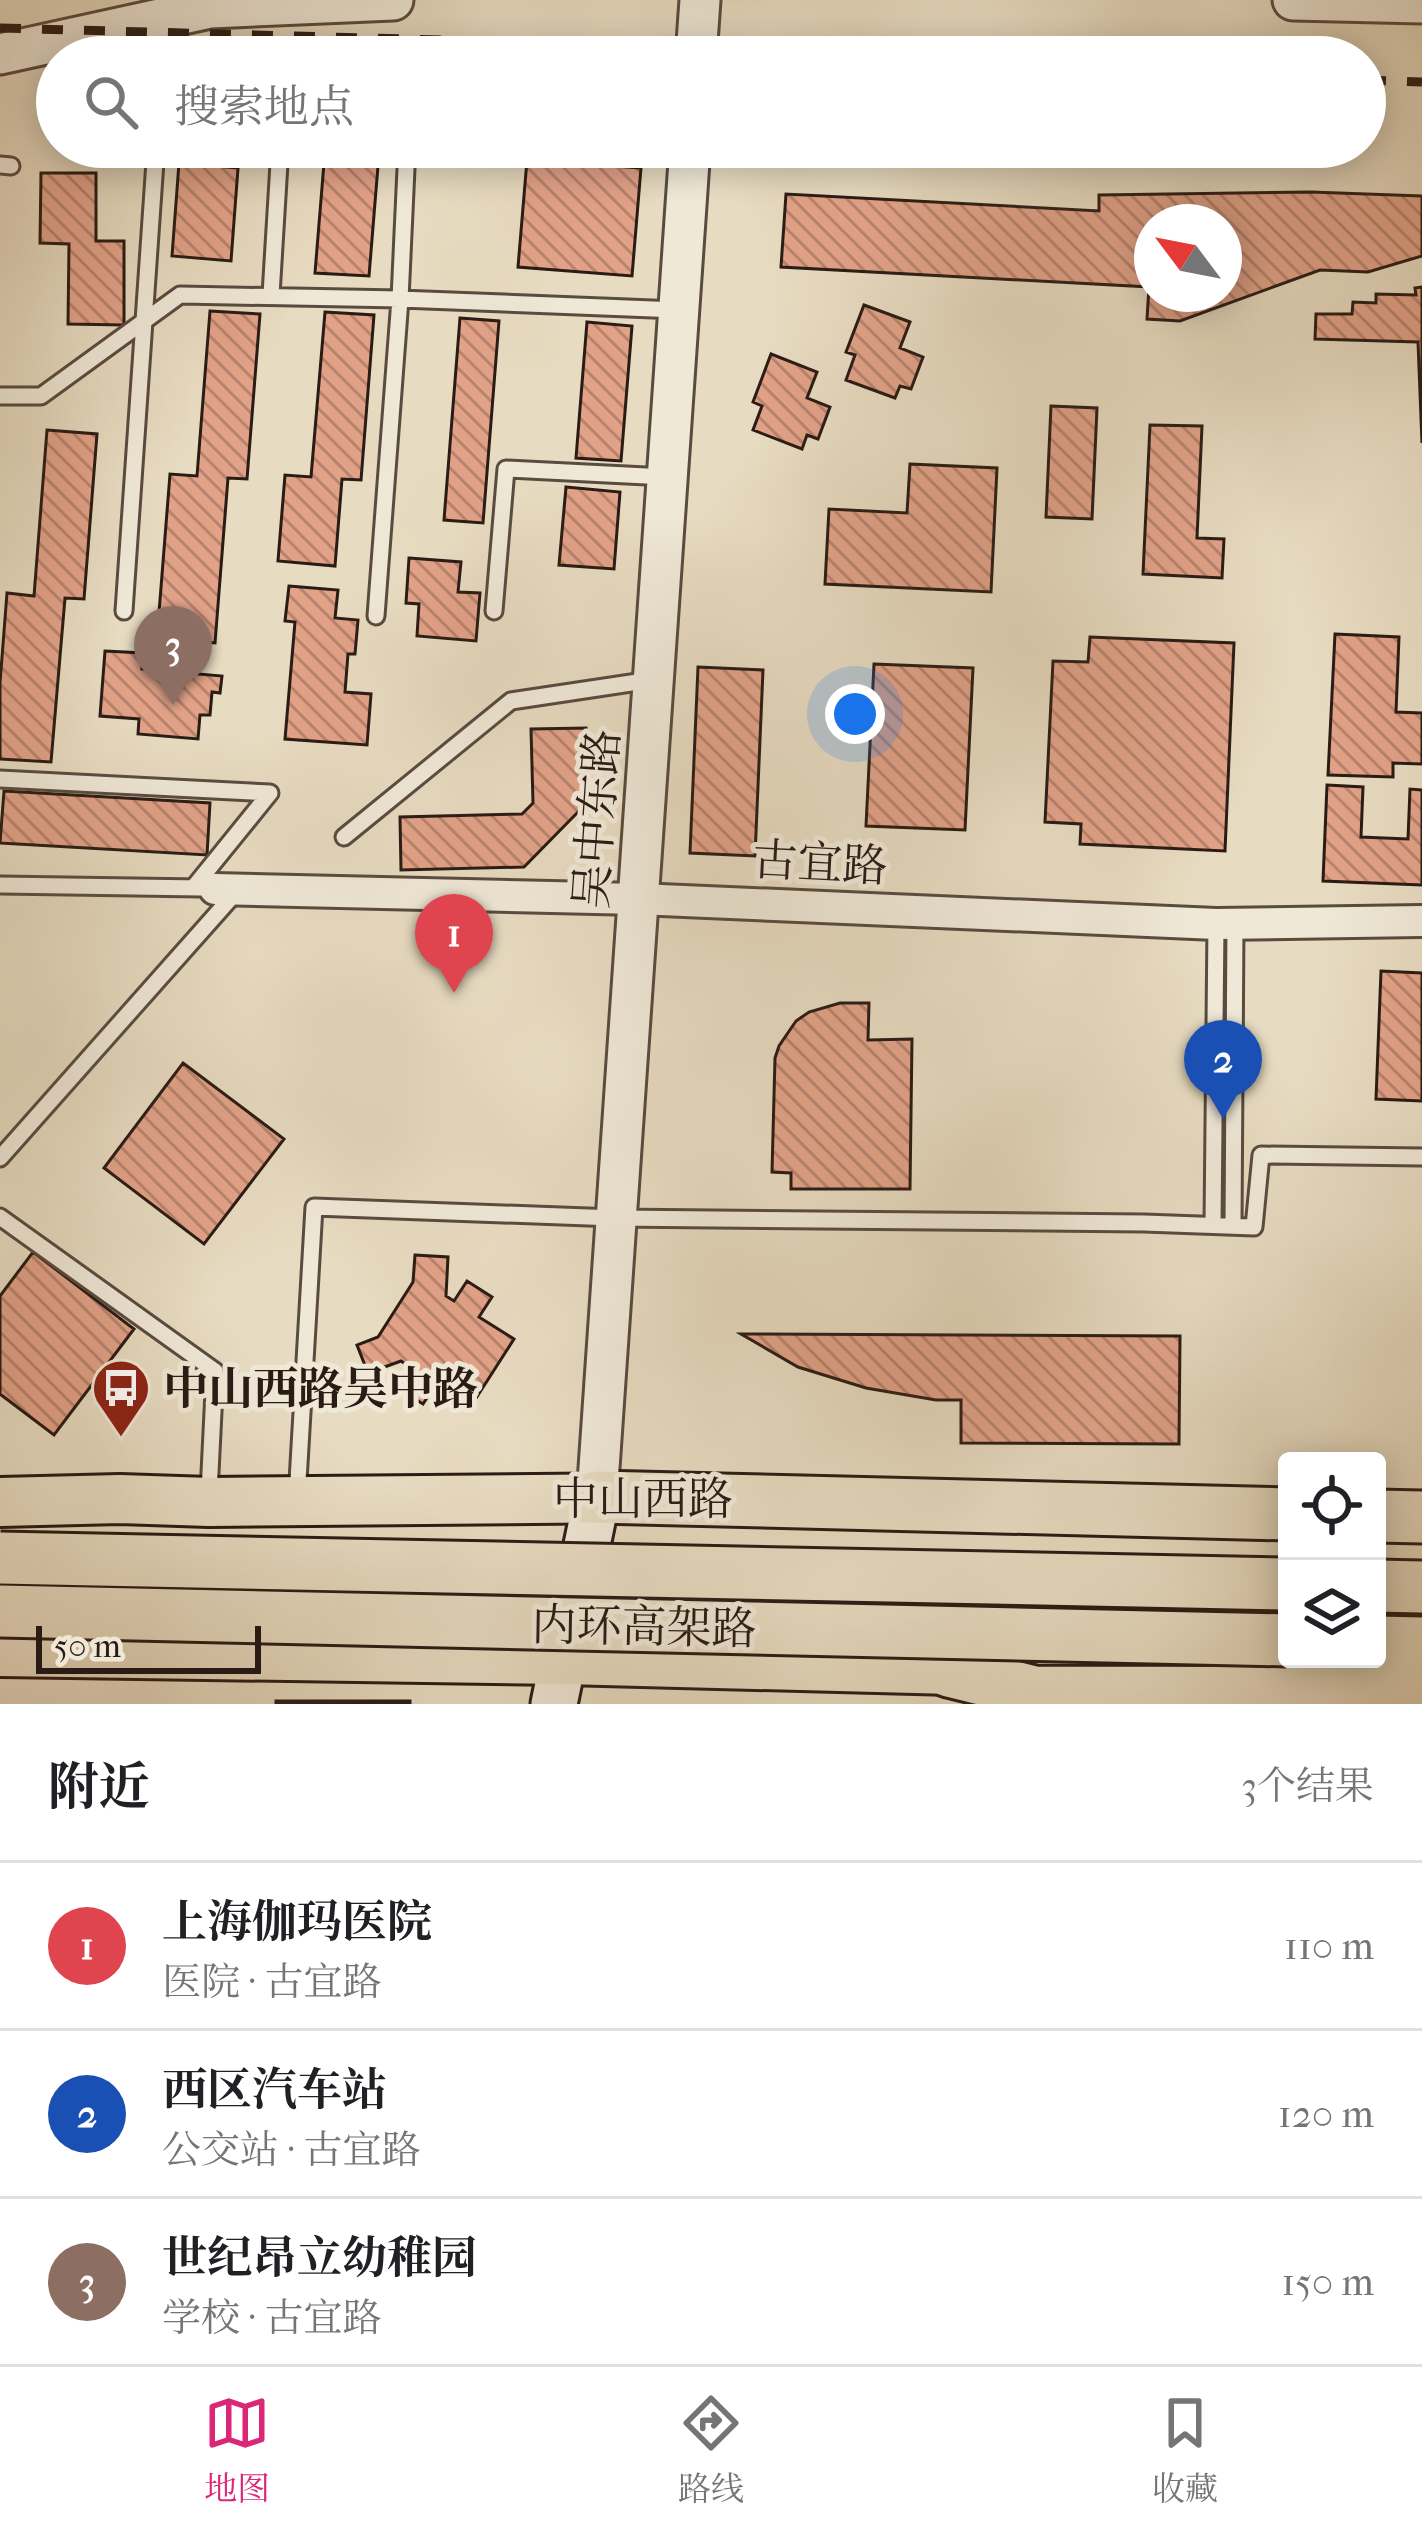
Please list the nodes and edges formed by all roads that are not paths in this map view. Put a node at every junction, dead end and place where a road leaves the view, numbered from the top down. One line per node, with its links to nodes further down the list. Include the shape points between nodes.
1 (393, 0): 5 (street, via 210,8)
2 (700, 0): 6 (street)
3 (1293, 0): 4 (street)
4 (1422, 3)
5 (82, 36)
6 (697, 36)
7 (36, 46): 8 (street)
8 (0, 54)
9 (154, 168): 16 (lane)
10 (279, 168): 13 (lane)
11 (406, 168): 14 (lane)
12 (689, 168): 15 (street, 吴中东路)
13 (271, 295): 14 (lane); 16 (lane, via 180,295)
14 (400, 299): 15 (lane); 21 (lane)
15 (679, 310): 18 (street, 吴中东路)
16 (142, 323): 17 (lane, via 41,397); 19 (lane)
17 (0, 396)
18 (668, 477): 20 (lane, via 506,469); 22 (street, 吴中东路)
19 (124, 611)
20 (494, 611)
21 (376, 616)
22 (653, 680): 24 (lane, via 511,701); 27 (street, 吴中东路)
23 (0, 779): 26 (lane, via 270,793)
24 (344, 837)
25 (0, 885): 26 (lane)
26 (216, 888): 27 (street, 古宜路); 31 (lane)
27 (638, 899): 29 (street, 古宜路); 33 (street, 吴中东路)
28 (1422, 921): 29 (street, 古宜路)
29 (1226, 924): 34 (lane); 35 (lane)
30 (1422, 1157): 35 (lane, via 1261,1155 1254,1227)
31 (0, 1158)
32 (0, 1217): 39 (lane, via 215,1371)
33 (615, 1218): 34 (lane); 36 (street, 吴中东路); 37 (lane, via 314,1207)
34 (1213, 1225): 35 (lane)
35 (1233, 1226)
36 (597, 1497): 37 (main road, 中山西路); 40 (main road, 中山西路); 43 (highway); 57 (main road)
37 (297, 1501): 39 (main road, 中山西路)
38 (0, 1502): 39 (main road, 中山西路)
39 (209, 1502)
40 (1278, 1503)
41 (1386, 1504): 42 (main road)
42 (1422, 1504)
43 (1278, 1514)
44 (1386, 1516): 45 (highway)
45 (1422, 1517)
46 (0, 1558): 47 (highway, 内环高架路, bridge)
47 (1278, 1584)
48 (1386, 1586): 49 (highway)
49 (1422, 1587)
50 (0, 1611): 51 (highway, 内环高架路, bridge)
51 (1278, 1640)
52 (1386, 1642): 53 (highway)
53 (1422, 1643)
54 (0, 1652): 57 (main road)
55 (949, 1671): 56 (main road); 57 (main road); 59 (highway)
56 (1422, 1674)
57 (560, 1682)
58 (1422, 1693): 59 (highway)
59 (1025, 1698)

